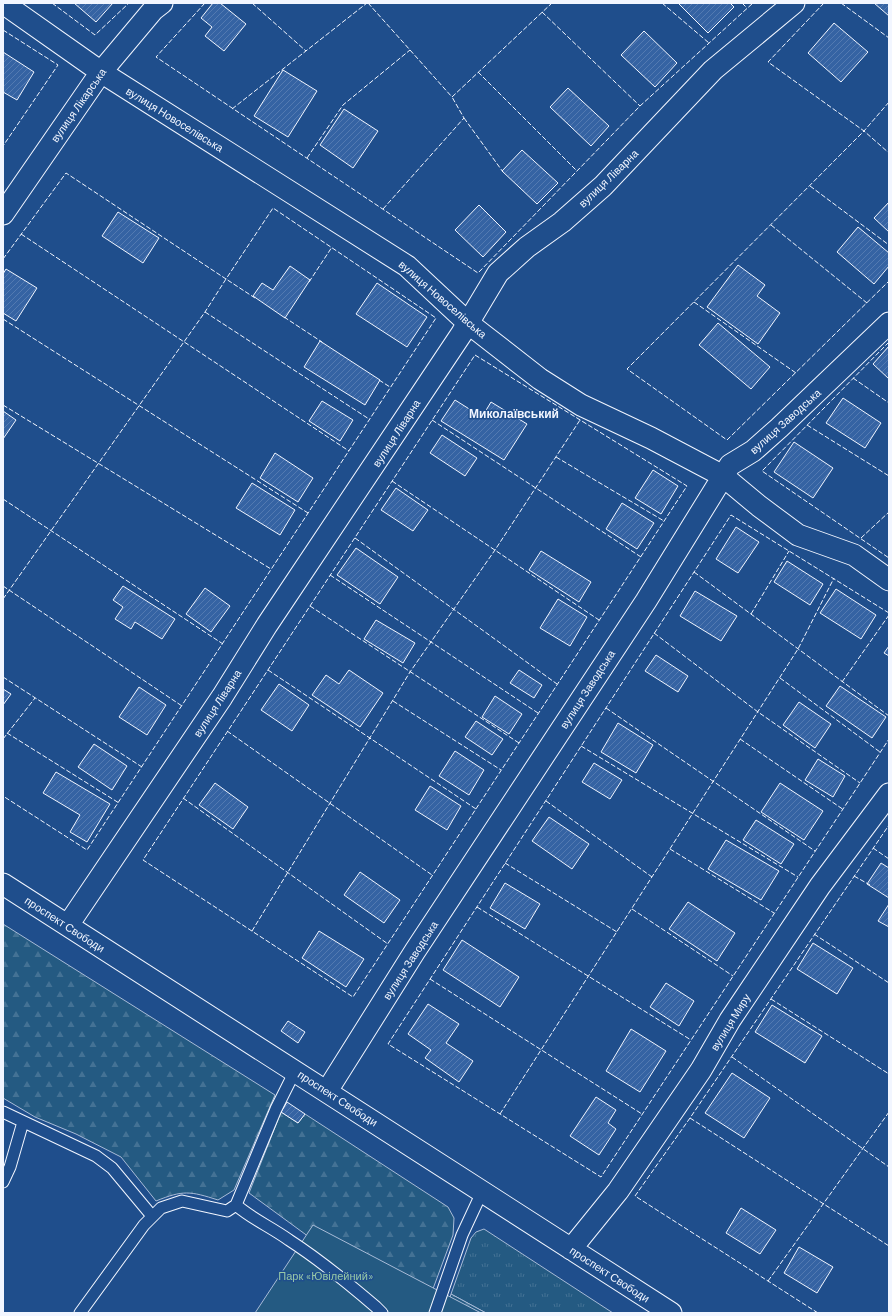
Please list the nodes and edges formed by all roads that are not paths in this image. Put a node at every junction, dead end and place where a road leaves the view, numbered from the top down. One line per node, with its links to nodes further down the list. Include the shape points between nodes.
1 (3, 3): 4 (street, вулиця Новоселівська)
2 (162, 3): 4 (street, вулиця Лікарська)
3 (794, 3): 6 (street, вулиця Ліварна, via 713,70 603,186 498,272)
4 (100, 72): 5 (street, вулиця Лікарська); 6 (street, вулиця Новоселівська, via 407,266)
5 (3, 214)
6 (468, 323): 8 (street, вулиця Новоселівська, via 540,379 581,405); 12 (street, вулиця Ліварна, via 222,697)
7 (889, 323): 8 (street, вулиця Заводська, via 779,428 753,451 730,465)
8 (723, 476): 9 (street, вулиця Новоселівська, via 798,535 854,555); 14 (street, вулиця Заводська, via 646,601 415,951)
9 (889, 580)
10 (889, 794): 21 (street, вулиця Миру, via 820,886 730,1020 701,1070 618,1191)
11 (3, 885): 12 (street, проспект Свободи)
12 (68, 925): 13 (street, проспект Свободи)
13 (295, 1071): 14 (street, проспект Свободи); 19 (lane, via 276,1109)
14 (327, 1091): 18 (street, проспект Свободи)
15 (3, 1112): 16 (lane)
16 (23, 1122): 17 (lane); 20 (lane, via 96,1156 112,1168)
17 (3, 1182)
18 (482, 1192): 21 (street, проспект Свободи); 24 (lane, via 462,1235)
19 (236, 1205): 20 (lane, via 227,1211 182,1201 161,1208); 23 (lane, via 328,1266)
20 (152, 1216): 22 (lane)
21 (571, 1249): 25 (street, проспект Свободи)
22 (80, 1313)
23 (382, 1313)
24 (435, 1313)
25 (671, 1313)

